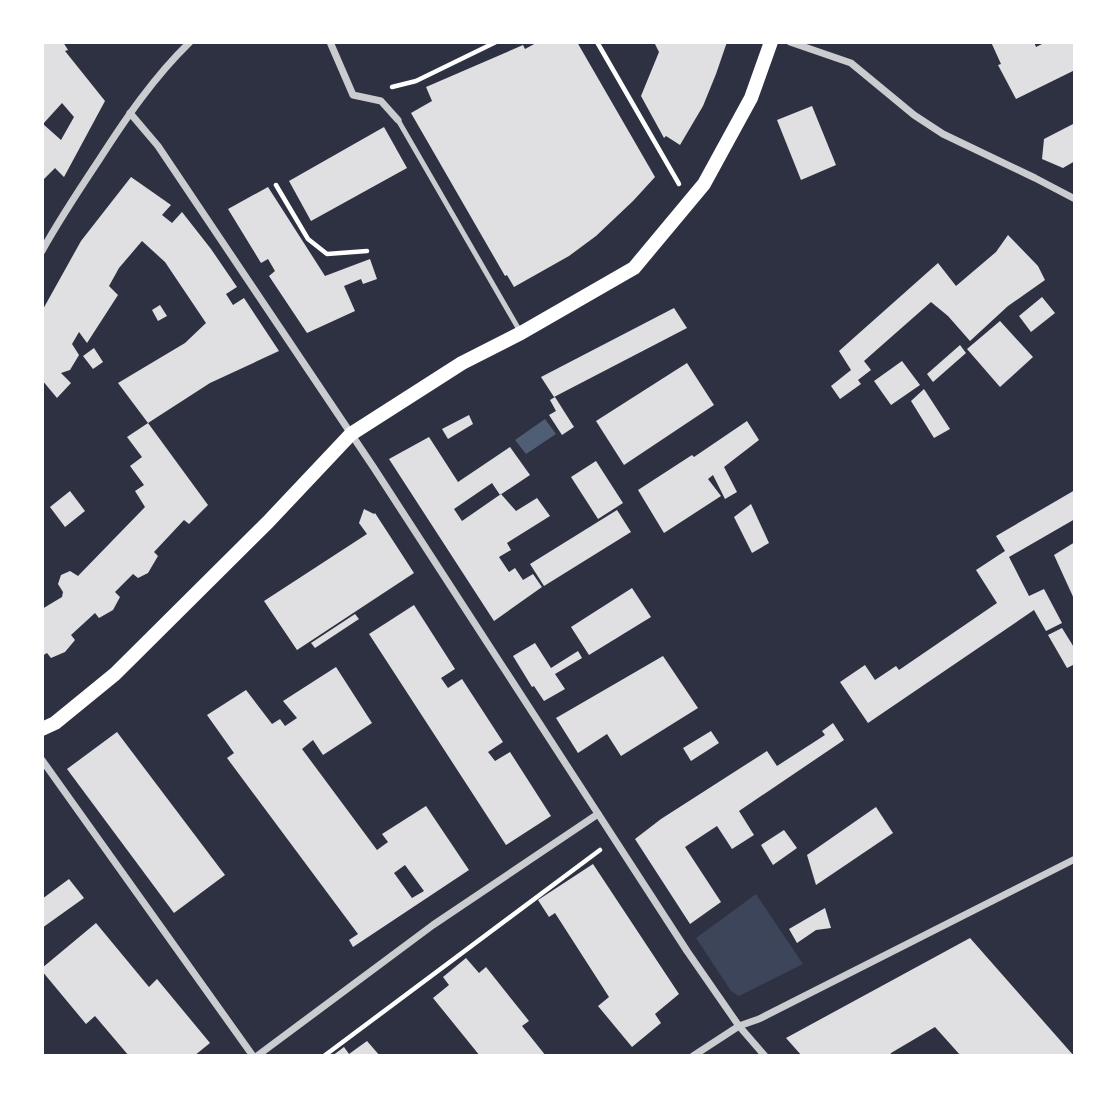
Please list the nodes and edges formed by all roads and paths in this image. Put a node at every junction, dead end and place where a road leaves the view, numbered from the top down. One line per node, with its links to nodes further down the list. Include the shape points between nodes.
1 (190, 42): 8 (street)
2 (330, 42): 9 (street, via 353,95 381,101)
3 (496, 42): 7 (path, via 416,82)
4 (597, 42): 12 (path)
5 (771, 42): 12 (main road, via 751,98)
6 (790, 42): 11 (street, via 851,63 943,134)
7 (391, 87)
8 (130, 113): 13 (street); 16 (street, via 158,146)
9 (398, 121): 15 (lane)
10 (276, 185): 14 (path, via 308,239 327,254)
11 (1075, 199)
12 (690, 203): 15 (main road, via 634,268)
13 (42, 251)
14 (367, 251)
15 (521, 333): 16 (main road, via 462,363)
16 (351, 434): 17 (main road, via 115,674); 19 (street)
17 (42, 729)
18 (42, 761): 23 (street)
19 (598, 814): 20 (street); 23 (street, via 433,925)
20 (615, 839): 22 (street); 24 (path)
21 (1075, 859): 22 (street)
22 (739, 1026): 25 (street); 26 (street)
23 (255, 1056)
24 (324, 1056)
25 (693, 1056)
26 (765, 1056)

